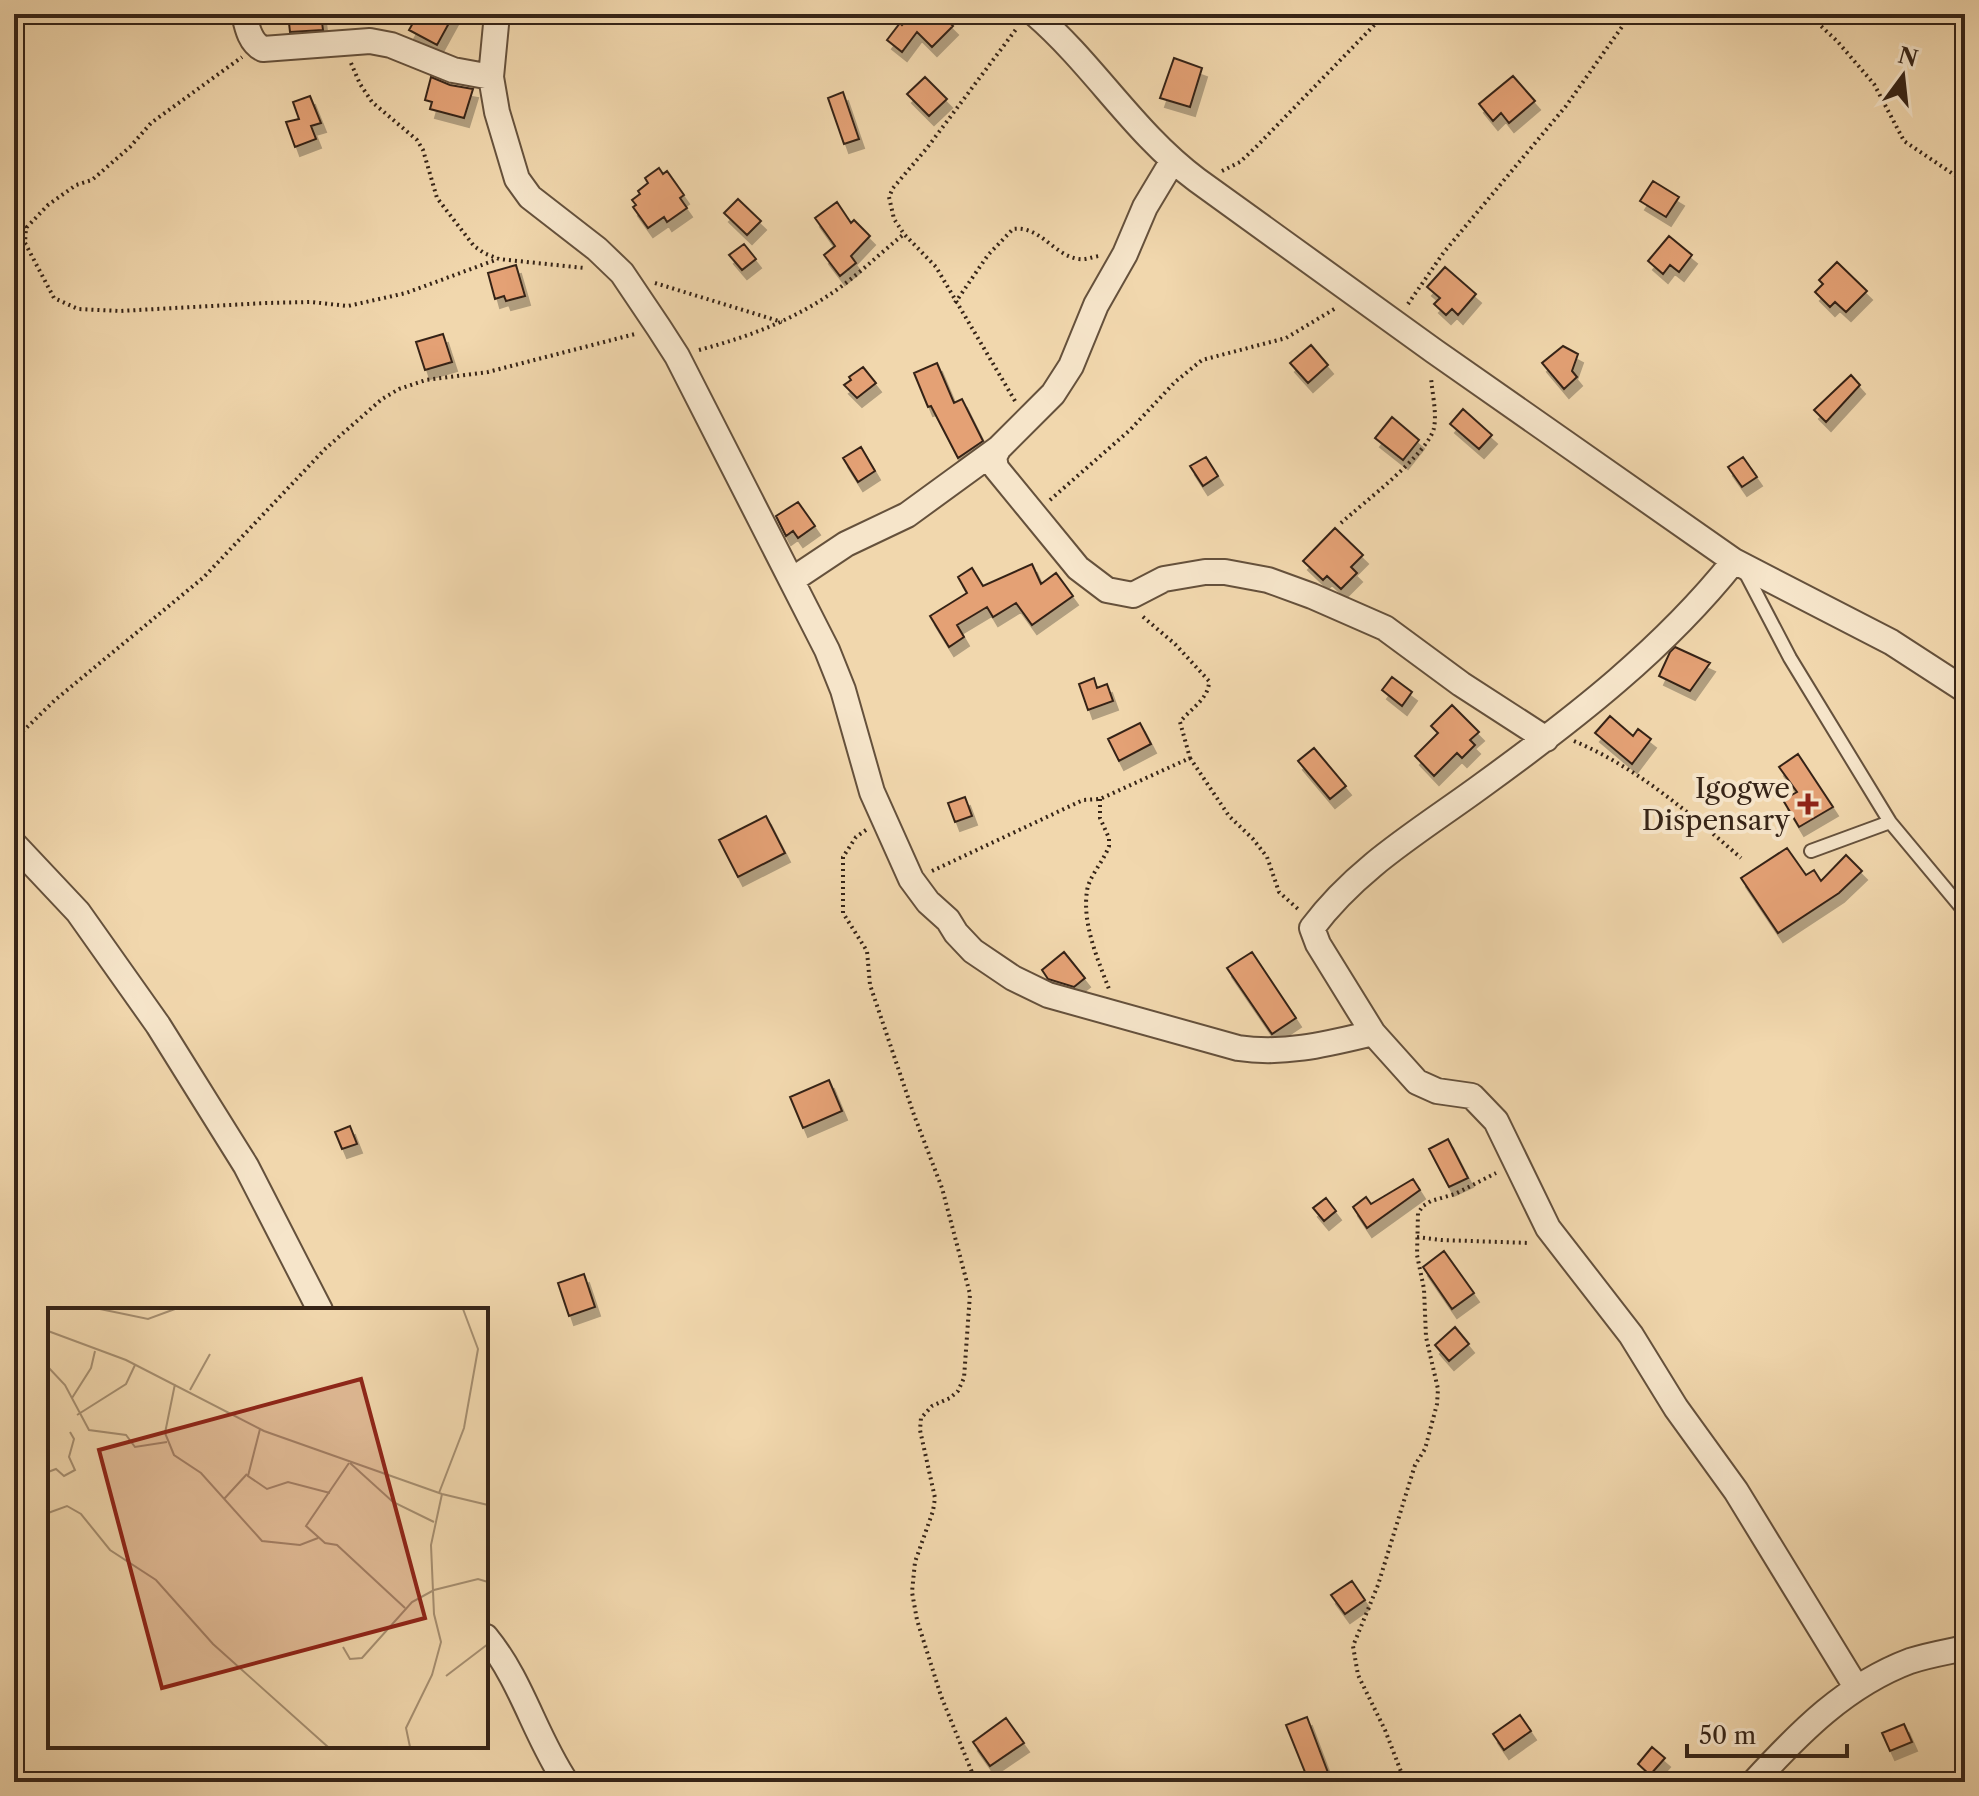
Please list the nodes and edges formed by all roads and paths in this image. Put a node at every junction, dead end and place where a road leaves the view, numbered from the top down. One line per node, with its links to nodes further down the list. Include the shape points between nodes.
1 (244, 14): 8 (street)
2 (497, 14): 9 (street)
3 (1385, 14): 11 (path, via 1240,162)
4 (1631, 14): 24 (path, via 1566,106 1444,252)
5 (1808, 14): 12 (path, via 1874,84 1904,141)
6 (1027, 20): 10 (street, via 1095,73); 15 (path, via 893,188 890,206)
7 (344, 42): 8 (street, via 271,50); 9 (street, via 391,45 431,63); 19 (path, via 372,102 423,150 437,198 474,246)
8 (257, 46): 14 (path, via 181,99 105,170 60,196)
9 (491, 77): 20 (street, via 517,179 530,197)
10 (1172, 162): 11 (street); 18 (street)
11 (1197, 180): 21 (street)
12 (1965, 182)
13 (14, 205): 14 (path)
14 (26, 228): 16 (path)
15 (904, 234): 22 (path, via 936,267); 23 (path, via 828,296)
16 (25, 243): 17 (path); 19 (path, via 54,298 78,309 120,311 281,303 348,306 406,293)
17 (14, 252)
18 (1125, 254): 22 (path, via 1083,260 1030,230 1013,229); 28 (street, via 1071,366 1053,394)
19 (499, 259): 20 (path)
20 (622, 273): 23 (path); 25 (street)
21 (1356, 295): 24 (street); 30 (path, via 1286,338 1202,360)
22 (955, 303): 28 (path)
23 (782, 322): 27 (path)
24 (1395, 323): 26 (street)
25 (659, 328): 27 (street); 37 (path, via 488,372 426,380 391,394 325,449 204,577)
26 (1434, 351): 31 (path, via 1433,430 1408,465); 32 (street)
27 (677, 356): 33 (street)
28 (1026, 420): 29 (street)
29 (999, 448): 30 (street, via 996,468); 33 (street, via 907,515 846,544)
30 (1034, 515): 34 (street, via 1090,580)
31 (1341, 523)
32 (1739, 564): 35 (street, via 1891,642); 36 (street, via 1647,656); 41 (lane)
33 (792, 580): 40 (street, via 838,676)
34 (1122, 594): 36 (street, via 1205,572 1268,580 1385,628 1461,684); 38 (path, via 1209,681 1209,691 1180,722)
35 (1965, 690)
36 (1550, 736): 44 (path, via 1603,754 1633,772); 47 (street, via 1371,865)
37 (14, 740)
38 (1190, 758): 39 (path); 47 (path, via 1229,816 1267,857 1279,892)
39 (1100, 799): 45 (path, via 1083,800); 48 (path, via 1109,846 1087,889 1090,935)
40 (884, 820): 45 (street); 58 (path, via 856,837 843,857 843,913 867,951 870,985 942,1188 970,1294 964,1378 958,1391 921,1418 935,1498 915,1562 912,1592 941,1696)
41 (1890, 822): 43 (lane); 46 (lane)
42 (14, 844): 53 (street, via 78,912 158,1025 246,1166)
43 (1811, 851)
44 (1741, 858)
45 (911, 879): 48 (street, via 973,951 1013,978 1048,995)
46 (1965, 912)
47 (1312, 928): 49 (street)
48 (1118, 1014): 49 (street, via 1266,1052)
49 (1373, 1033): 50 (street, via 1425,1088 1480,1101 1496,1121)
50 (1518, 1170): 51 (path, via 1495,1173 1423,1206); 52 (street)
51 (1417, 1237): 52 (path, via 1541,1244); 59 (path, via 1437,1404 1353,1646 1358,1675)
52 (1565, 1251): 56 (street, via 1631,1335 1702,1448 1736,1491)
53 (319, 1308)
54 (488, 1640): 57 (street, via 517,1684)
55 (1965, 1648): 56 (street, via 1913,1660)
56 (1856, 1687): 60 (street)
57 (566, 1782)
58 (976, 1782)
59 (1405, 1782)
60 (1754, 1782)

